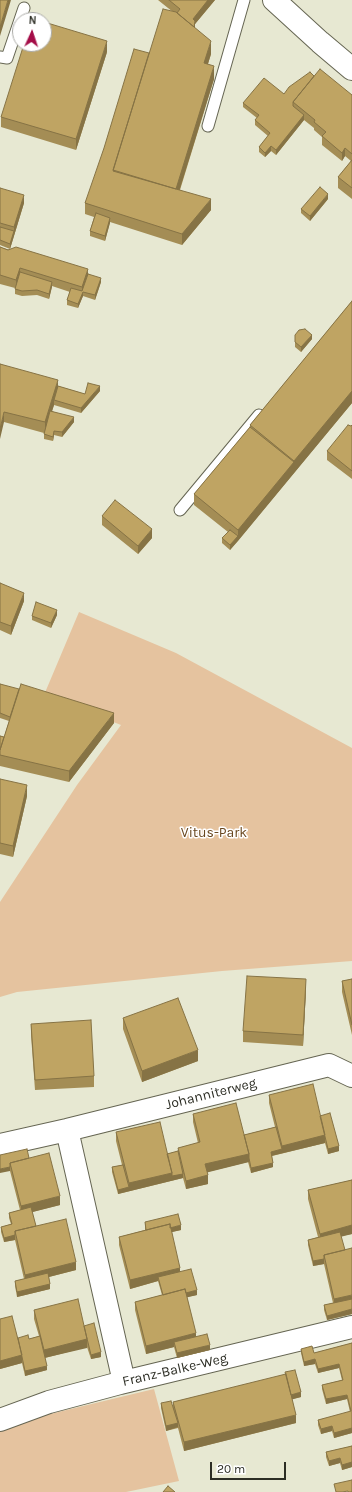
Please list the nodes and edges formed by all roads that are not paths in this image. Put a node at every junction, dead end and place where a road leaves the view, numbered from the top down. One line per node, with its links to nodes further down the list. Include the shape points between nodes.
1 (244, 0): 6 (lane)
2 (274, 0): 5 (street)
3 (24, 8): 4 (lane, via 7,58)
4 (0, 57)
5 (352, 69)
6 (208, 126)
7 (266, 406): 8 (lane)
8 (180, 510)
9 (352, 1076): 10 (street, Johanniterweg, via 329,1064)
10 (67, 1130): 11 (street, Johanniterweg); 13 (street)
11 (0, 1145)
12 (352, 1327): 13 (street, Franz-Balke-Weg)
13 (124, 1382): 14 (street, Franz-Balke-Weg, via 49,1402)
14 (0, 1420)

